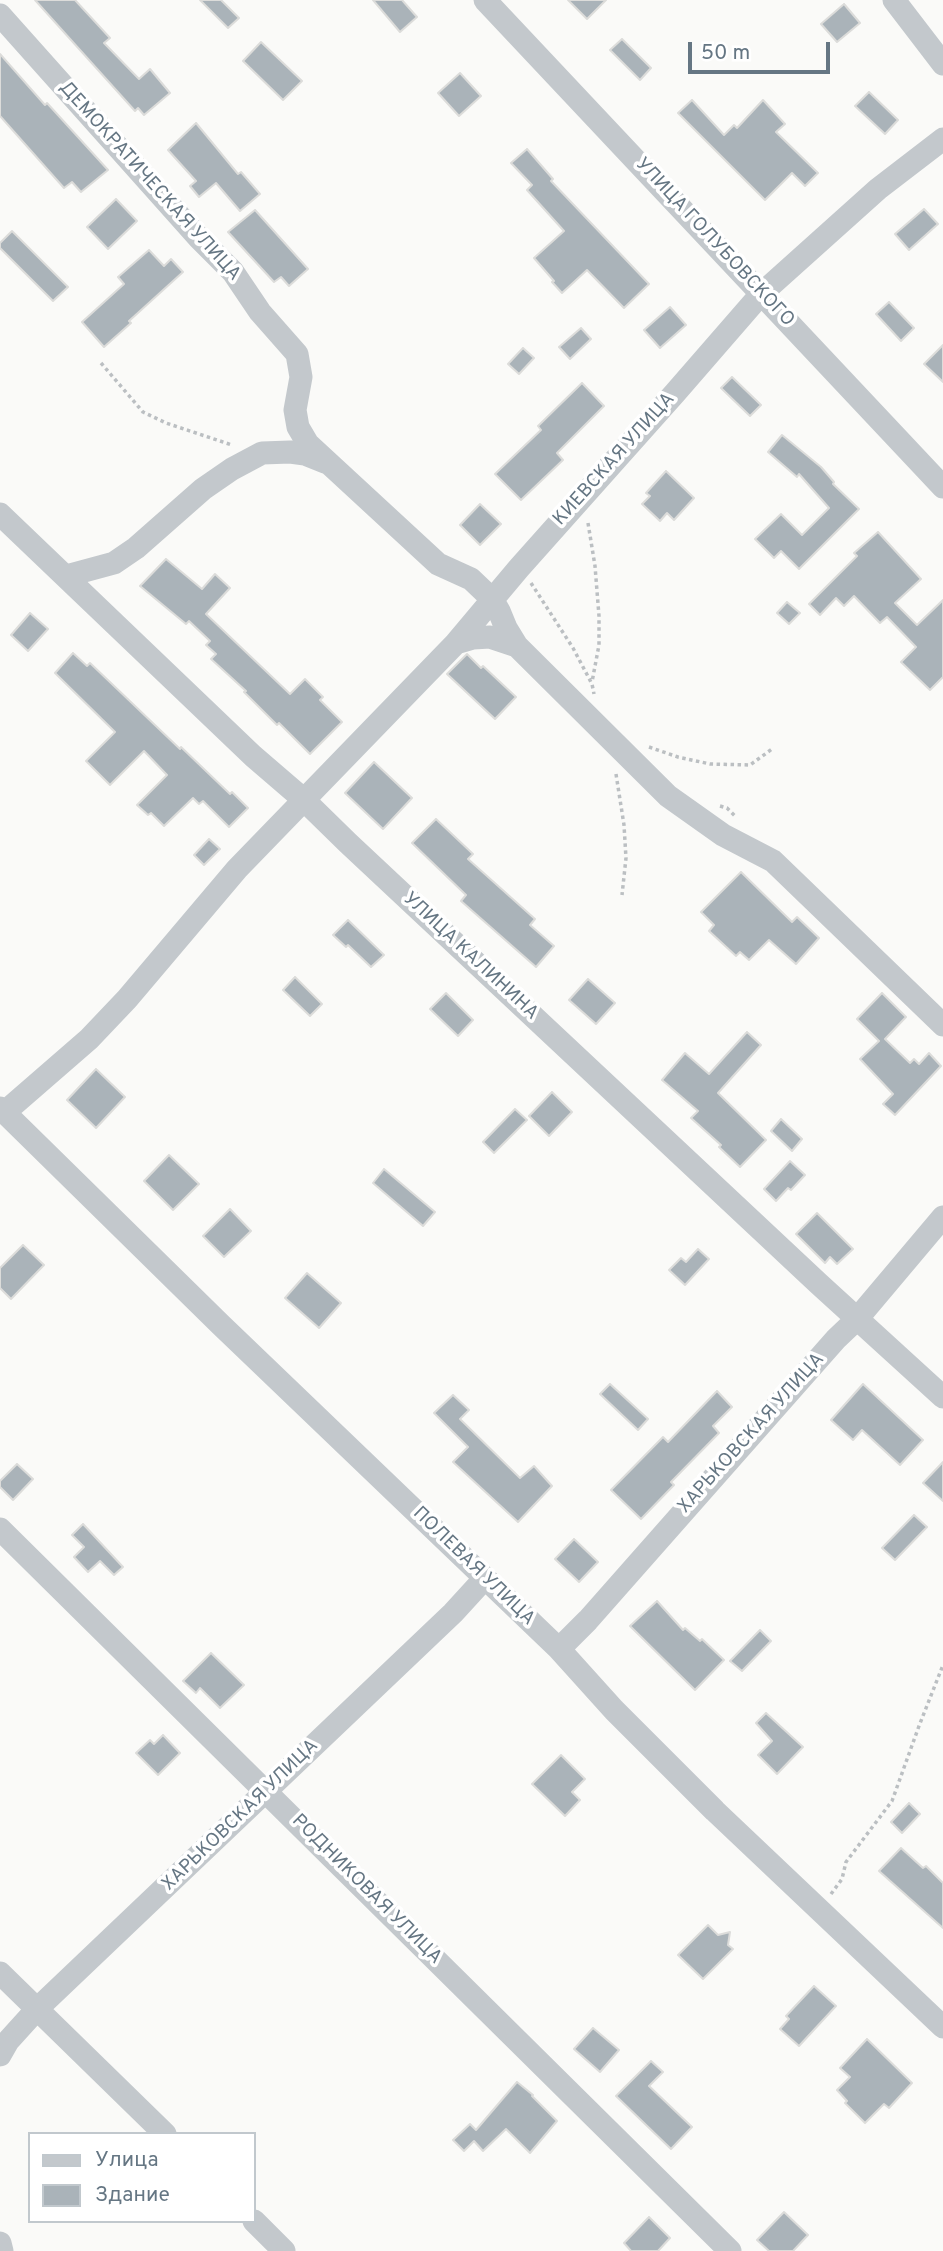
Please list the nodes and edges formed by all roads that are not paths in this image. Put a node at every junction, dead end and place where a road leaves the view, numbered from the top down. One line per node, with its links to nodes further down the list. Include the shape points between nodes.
1 (485, 0): 6 (street, УЛИЦА ГОЛУБОВСКОГО)
2 (894, 0): 4 (street)
3 (0, 15): 7 (street, ДЕМОКРАТИЧЕСКАЯ УЛИЦА, via 233,272 260,313 297,354 301,376 295,410 298,427)
4 (943, 64)
5 (943, 139): 6 (street, КИЕВСКАЯ УЛИЦА, via 878,189)
6 (761, 294): 8 (street, УЛИЦА ГОЛУБОВСКОГО); 11 (street, КИЕВСКАЯ УЛИЦА)
7 (328, 463): 10 (street, via 305,454 262,453 203,489 114,563); 11 (street, ДЕМОКРАТИЧЕСКАЯ УЛИЦА, via 438,564 471,579)
8 (943, 487)
9 (0, 514): 10 (street, УЛИЦА КАЛИНИНА)
10 (66, 576): 14 (street, УЛИЦА КАЛИНИНА)
11 (492, 599): 12 (street, КИЕВСКАЯ УЛИЦА); 13 (street, ДЕМОКРАТИЧЕСКАЯ УЛИЦА)
12 (456, 643): 13 (street, via 490,637); 14 (street, КИЕВСКАЯ УЛИЦА)
13 (517, 646): 15 (street, ДЕМОКРАТИЧЕСКАЯ УЛИЦА, via 668,796 723,835 773,861)
14 (303, 799): 16 (street, КИЕВСКАЯ УЛИЦА, via 89,1039); 18 (street, УЛИЦА КАЛИНИНА)
15 (943, 1025)
16 (2, 1110): 21 (street, ПОЛЕВАЯ УЛИЦА)
17 (943, 1217): 18 (street, ХАРЬКОВСКАЯ УЛИЦА)
18 (858, 1319): 19 (street, УЛИЦА КАЛИНИНА); 22 (street, ХАРЬКОВСКАЯ УЛИЦА)
19 (943, 1397)
20 (0, 1530): 23 (street, РОДНИКОВАЯ УЛИЦА)
21 (485, 1578): 22 (street, ПОЛЕВАЯ УЛИЦА); 23 (street, ХАРЬКОВСКАЯ УЛИЦА)
22 (559, 1649): 27 (street, ПОЛЕВАЯ УЛИЦА, via 696,1793)
23 (266, 1791): 26 (street, ХАРЬКОВСКАЯ УЛИЦА); 34 (street, РОДНИКОВАЯ УЛИЦА)
24 (0, 1973): 25 (street)
25 (9, 1990): 26 (street)
26 (37, 2009): 28 (street, ХАРЬКОВСКАЯ УЛИЦА); 29 (street)
27 (943, 2027)
28 (0, 2055)
29 (163, 2132)
30 (256, 2223): 33 (street)
31 (0, 2243): 32 (street)
32 (2, 2251)
33 (285, 2251)
34 (730, 2251)

